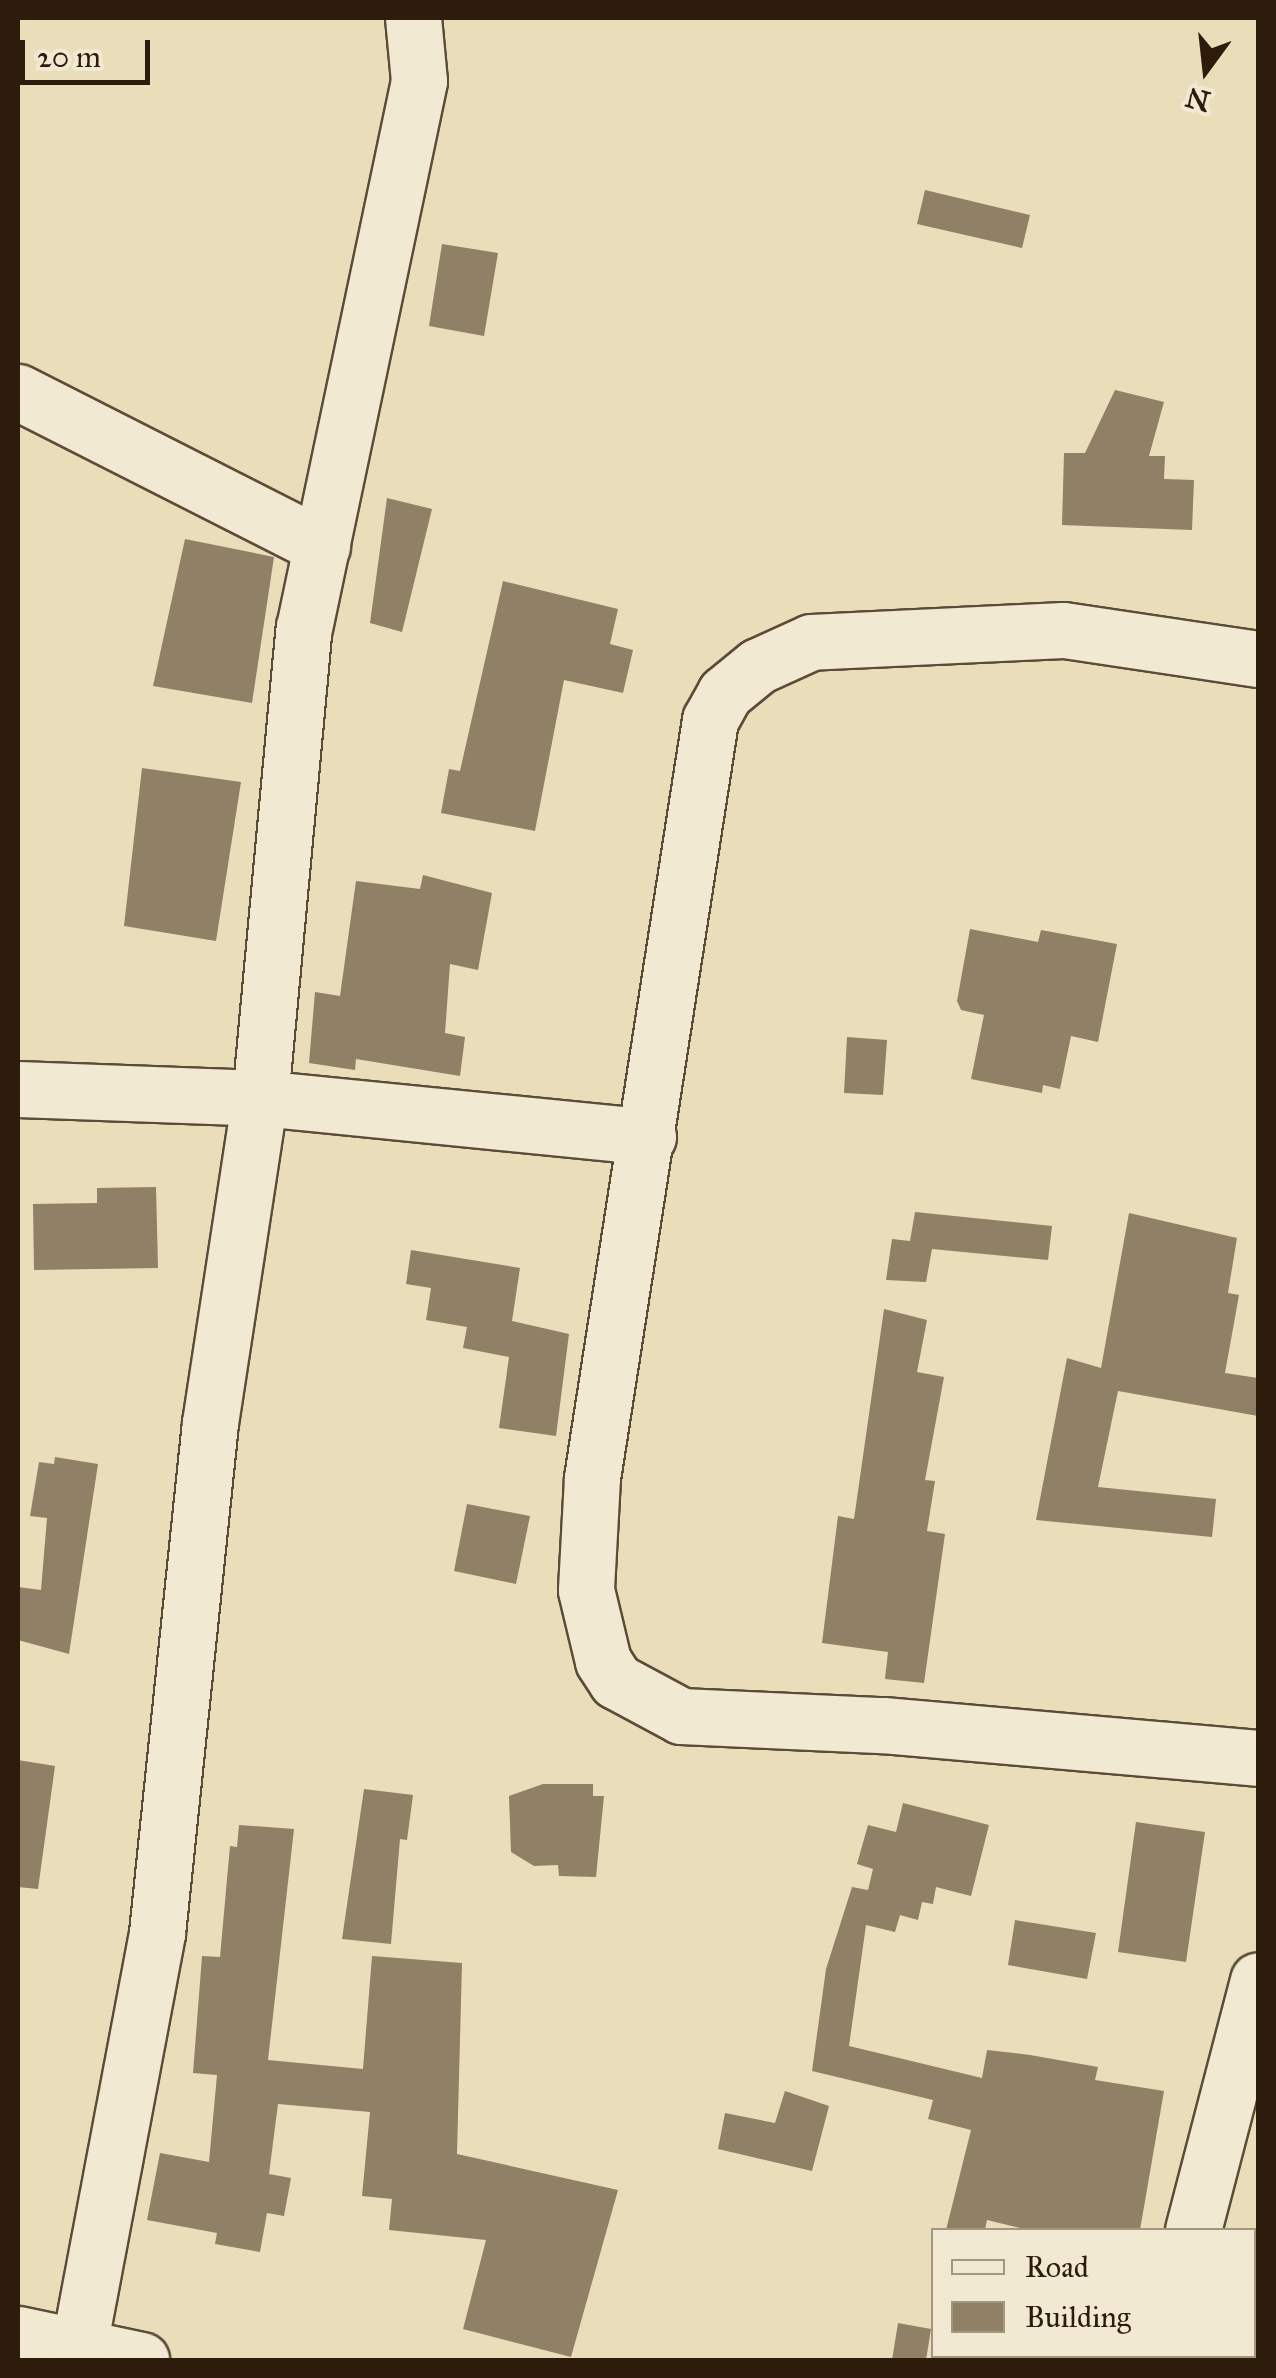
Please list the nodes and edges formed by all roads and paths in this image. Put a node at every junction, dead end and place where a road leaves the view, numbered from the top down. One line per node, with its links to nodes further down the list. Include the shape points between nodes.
1 (413, 18): 3 (street, via 418,81)
2 (18, 392): 3 (street)
3 (322, 546): 6 (street, via 282,799)
4 (1258, 659): 7 (street, via 1063,630 811,642 758,666 725,693 710,720)
5 (18, 1089): 6 (street)
6 (260, 1098): 7 (street); 12 (street, via 210,1423 157,1933)
7 (648, 1137): 8 (street, via 592,1478 586,1590 603,1661 616,1681 681,1716 883,1725)
8 (1258, 1758)
9 (1258, 1980): 10 (street)
10 (1194, 2228)
11 (18, 2334): 12 (street)
12 (79, 2346): 13 (street)
13 (141, 2360)

